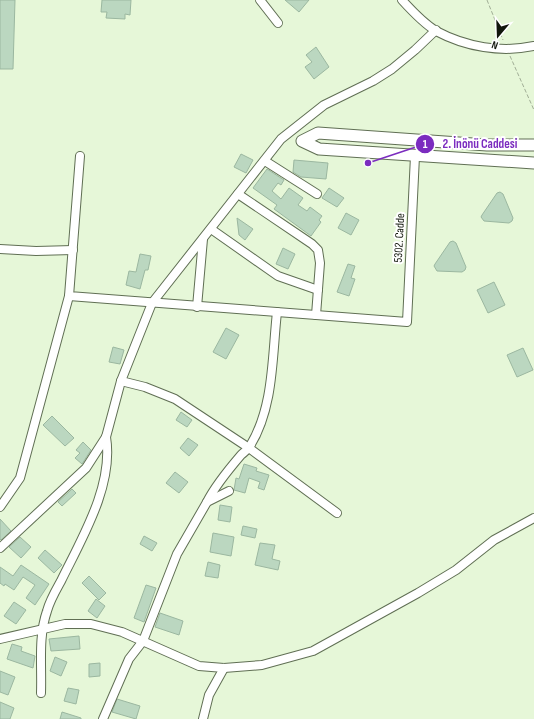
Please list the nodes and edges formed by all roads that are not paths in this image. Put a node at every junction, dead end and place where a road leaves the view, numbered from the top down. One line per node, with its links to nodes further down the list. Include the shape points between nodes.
1 (260, 0): 3 (street)
2 (402, 0): 4 (street)
3 (278, 23)
4 (436, 30): 5 (street, via 454,39 490,48); 10 (street, via 386,73 324,106 297,125 281,139)
5 (534, 46)
6 (415, 140): 7 (main road); 9 (main road); 9 (main road, via 318,133 302,141 319,149)
7 (534, 145)
8 (80, 156): 17 (street)
9 (415, 156): 11 (main road); 23 (street, 5302. Cadde, via 407,322)
10 (265, 161): 12 (street); 13 (street)
11 (534, 163)
12 (238, 194): 14 (street); 18 (street, via 318,250)
13 (317, 194)
14 (210, 229): 15 (street); 18 (street, via 278,276)
15 (203, 239): 20 (street); 21 (street)
16 (0, 249): 17 (street)
17 (73, 250): 19 (street)
18 (318, 290): 23 (street)
19 (69, 296): 20 (street); 29 (street, via 20,478)
20 (152, 302): 21 (street); 24 (street)
21 (197, 307): 22 (street)
22 (277, 312): 23 (street); 26 (street, via 266,411)
23 (316, 315)
24 (121, 381): 25 (street); 26 (street, via 175,399)
25 (106, 437): 32 (street, via 86,468); 33 (street, via 108,450 104,479 96,507 47,609)
26 (249, 448): 28 (street, via 241,455); 30 (street)
27 (228, 491): 28 (street)
28 (207, 502): 35 (street, via 178,554)
29 (0, 507)
30 (337, 513)
31 (534, 518): 36 (street, via 494,540 456,570 418,593 313,651 262,665)
32 (0, 548)
33 (42, 628): 34 (street); 35 (street, via 65,624 90,624 122,632); 37 (street)
34 (1, 638)
35 (143, 641): 36 (street, via 198,666); 38 (street, via 129,659)
36 (224, 668): 39 (street, via 209,695)
37 (41, 693)
38 (103, 719)
39 (203, 719)

